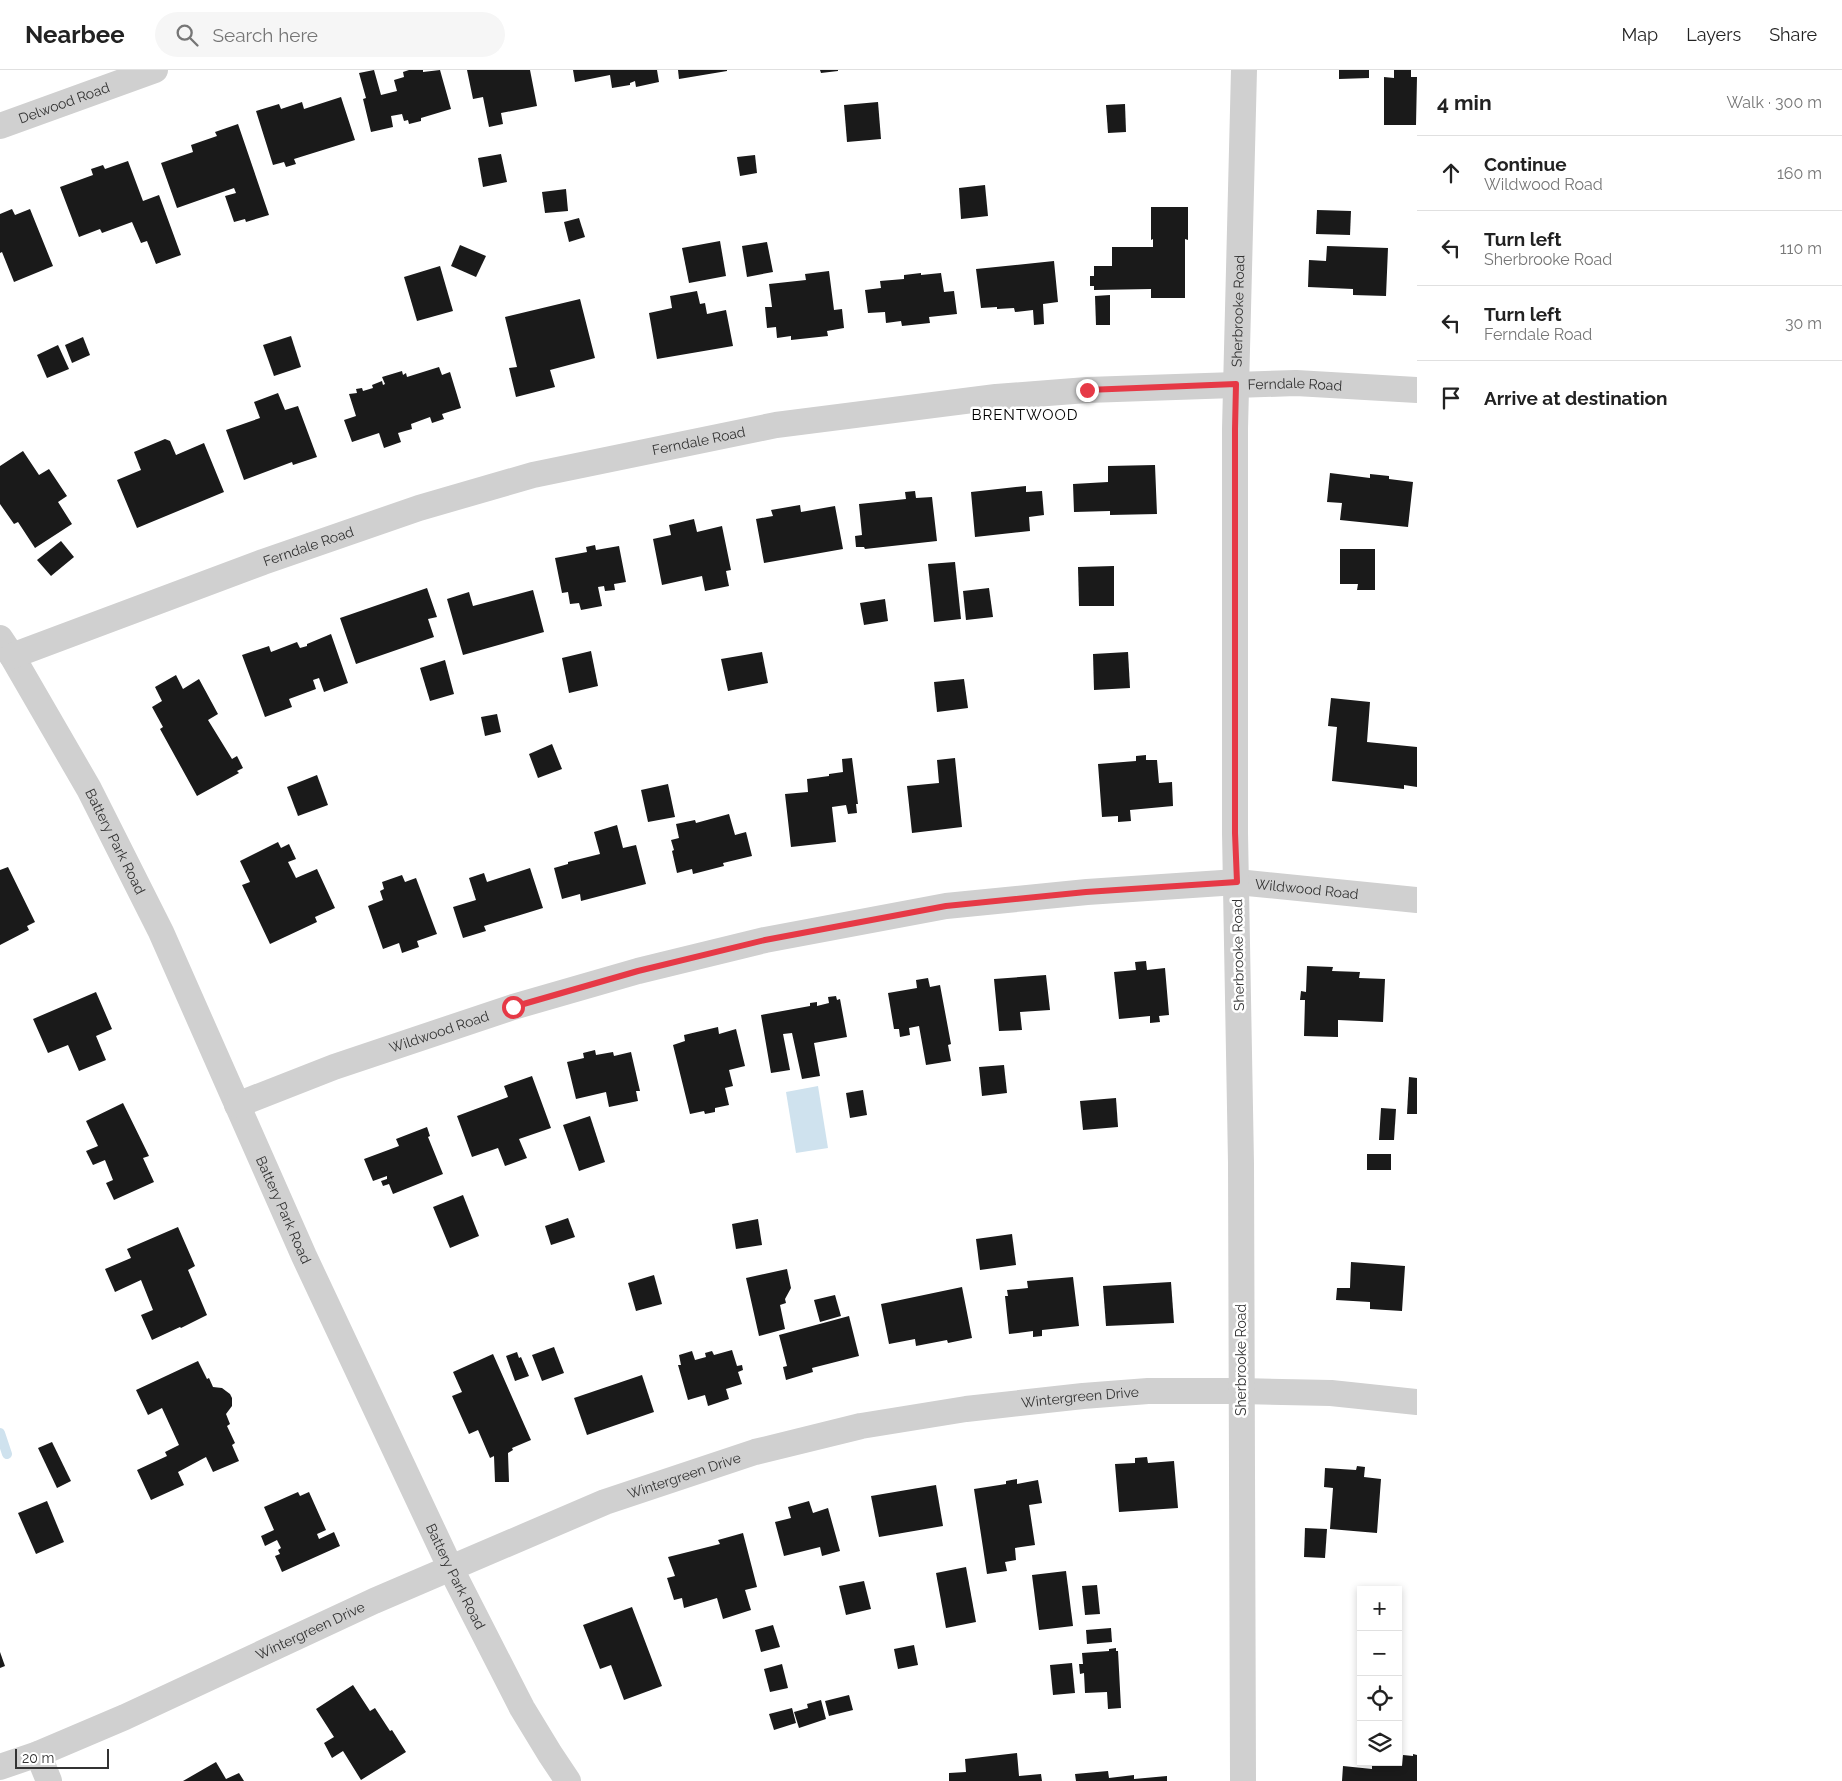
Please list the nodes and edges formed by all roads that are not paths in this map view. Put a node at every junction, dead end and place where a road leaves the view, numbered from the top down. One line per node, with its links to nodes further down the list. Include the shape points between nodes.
1 (155, 70): 3 (street, Delwood Road)
2 (1244, 70): 4 (street, Sherbrooke Road)
3 (0, 126)
4 (1236, 384): 5 (street, Ferndale Road, via 1296,383); 6 (street, Ferndale Road, via 996,397 776,425 566,467 410,511); 7 (street, Sherbrooke Road)
5 (1417, 390)
6 (6, 647): 9 (street, Battery Park Road, via 89,789 157,924)
7 (1237, 882): 8 (street, Wildwood Road); 9 (street, Wildwood Road, via 946,906 765,940 638,971 513,1007 334,1067); 10 (street, Sherbrooke Road)
8 (1417, 900)
9 (237, 1105): 12 (street, Battery Park Road, via 304,1256)
10 (1242, 1391): 11 (street, Wintergreen Drive, via 1331,1393); 12 (street, Wintergreen Drive, via 1148,1391 1083,1396 966,1409 861,1426 755,1452 614,1499); 17 (street, Sherbrooke Road)
11 (1417, 1402)
12 (451, 1568): 13 (street, Wintergreen Drive); 16 (street, Battery Park Road, via 522,1708)
13 (38, 1754): 14 (street, Wintergreen Drive); 15 (street)
14 (0, 1767)
15 (49, 1781)
16 (568, 1781)
17 (1243, 1781)

